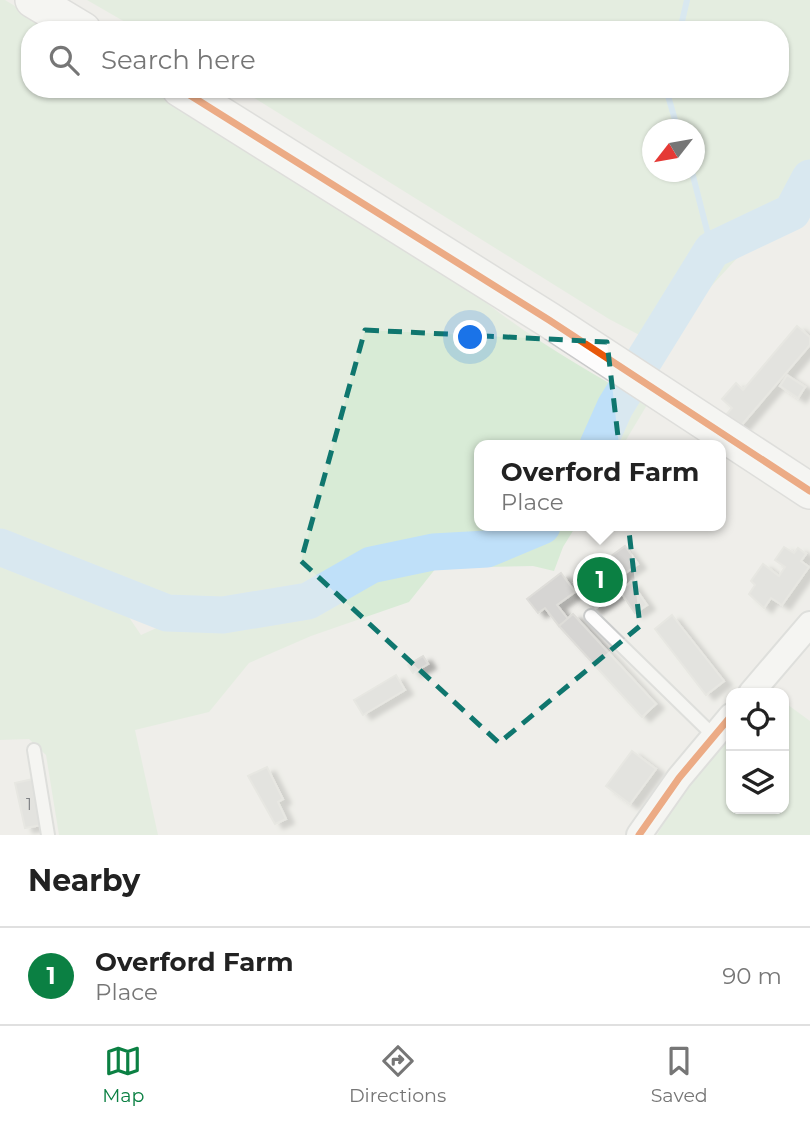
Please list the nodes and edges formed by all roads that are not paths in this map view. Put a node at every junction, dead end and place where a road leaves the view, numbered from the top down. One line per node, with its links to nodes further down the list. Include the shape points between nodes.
1 (33, 0): 2 (street)
2 (68, 21)
3 (194, 98): 4 (street)
4 (810, 491)
5 (591, 616): 9 (lane)
6 (810, 624): 7 (street)
7 (755, 688)
8 (726, 722): 9 (street)
9 (714, 736): 12 (street)
10 (34, 750): 11 (lane)
11 (48, 835)
12 (639, 835)

